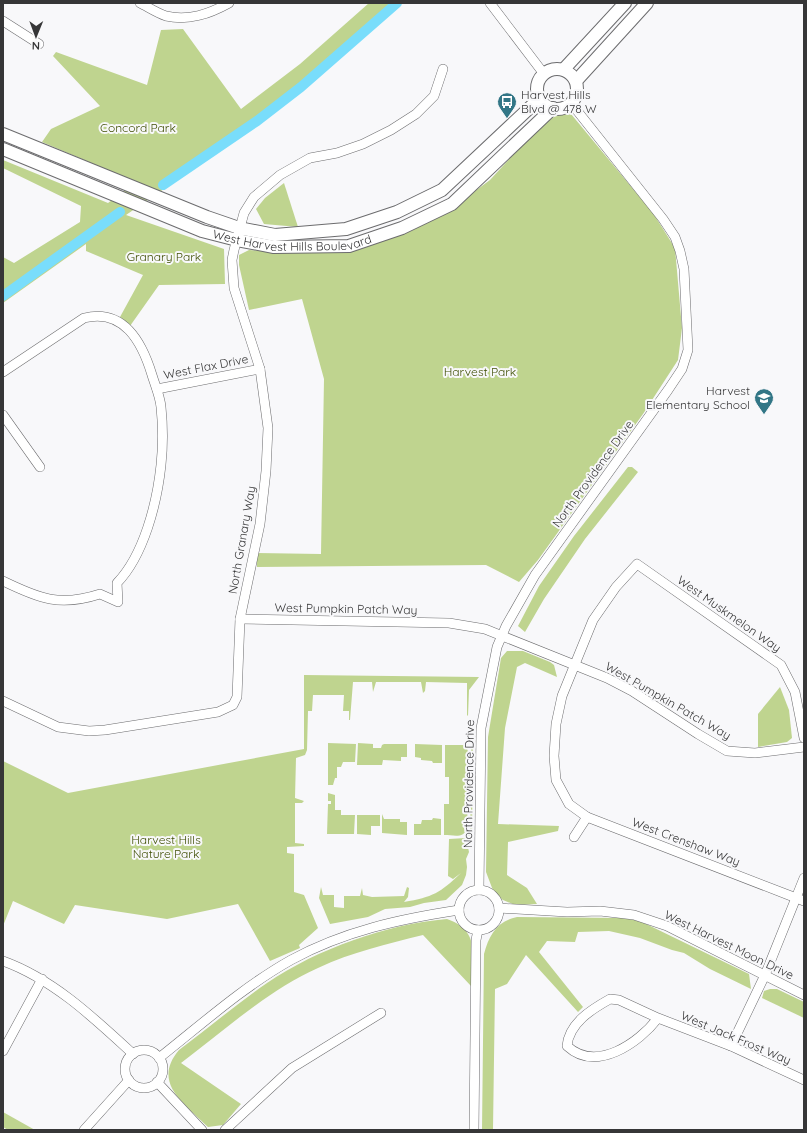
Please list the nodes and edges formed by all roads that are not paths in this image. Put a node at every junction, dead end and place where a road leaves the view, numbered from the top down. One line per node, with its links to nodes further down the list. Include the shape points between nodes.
1 (140, 3): 2 (street, via 166,16 195,17 206,15)
2 (229, 3)
3 (490, 3): 10 (street)
4 (625, 3): 9 (street)
5 (647, 3): 11 (street)
6 (3, 21): 7 (street)
7 (39, 44)
8 (443, 69): 17 (street, North Granary Way, via 434,96 416,114 363,144 310,158 280,175 254,197 244,213)
9 (564, 69): 10 (street, via 553,69); 11 (street)
10 (544, 74): 12 (street, via 538,83)
11 (576, 81): 13 (street, via 577,93)
12 (540, 98): 14 (street, via 543,103); 17 (street, West Harvest Hills Boulevard, via 442,190 397,212 346,229 275,235)
13 (571, 103): 14 (street, via 566,107); 26 (street, North Providence Drive, via 621,164 675,237 684,269 688,350 682,369 668,390 535,575)
14 (553, 108): 18 (street, West Harvest Hills Boulevard, via 452,204 402,228 349,246 274,247)
15 (3, 134): 17 (street, West Harvest Hills Boulevard)
16 (3, 149): 18 (street, West Harvest Hills Boulevard, via 202,231)
17 (239, 228): 18 (street, North Granary Way)
18 (237, 240): 19 (street, North Granary Way, via 232,260 234,288)
19 (260, 369): 21 (street, West Flax Drive); 25 (street, North Granary Way, via 268,428 266,471 260,524)
20 (3, 372): 21 (street, via 84,318 103,316 113,318 133,333)
21 (157, 389): 24 (street, via 161,406 162,445 158,486 141,545 117,583 118,602 100,594 81,600 52,600)
22 (3, 415): 23 (street)
23 (40, 467)
24 (3, 581)
25 (240, 619): 26 (street, West Pumpkin Patch Way, via 449,623 486,629); 30 (street, North Granary Way, via 237,697 233,705 218,712 89,731 72,730 45,722)
26 (502, 636): 27 (street, West Pumpkin Patch Way); 36 (street, North Providence Drive, via 491,670 481,728)
27 (575, 664): 29 (street, West Muskmelon Way, via 593,620 616,587 637,564 781,665); 32 (street, West Pumpkin Patch Way, via 632,691 727,751 756,753); 33 (street, West Crenshaw Way, via 560,703 554,756 556,780 569,804)
28 (804, 688): 29 (street)
29 (795, 692): 31 (street, West Muskmelon Way)
30 (3, 702)
31 (804, 738)
32 (804, 747)
33 (587, 817): 34 (street); 37 (street, West Crenshaw Way)
34 (574, 837)
35 (804, 878): 37 (street)
36 (479, 890): 38 (street, via 490,893); 39 (street, via 463,897)
37 (800, 899): 42 (street)
38 (499, 908): 40 (street, via 496,921 491,926); 42 (street, West Harvest Moon Drive, via 600,911 634,915 667,926)
39 (459, 910): 40 (street, via 466,926); 50 (street, via 374,926 339,938 292,960 251,986)
40 (478, 930): 57 (street)
41 (3, 961): 43 (street)
42 (765, 976): 44 (street, West Harvest Moon Drive); 47 (street)
43 (42, 979): 48 (street); 49 (street, via 78,1005)
44 (804, 995)
45 (381, 1013): 56 (street, via 292,1068)
46 (658, 1018): 46 (street, West Jack Frost Way, via 619,1000 610,999 573,1028 568,1036 567,1046 582,1054 607,1055 629,1046); 47 (street, West Jack Frost Way)
47 (731, 1046): 52 (street, West Jack Frost Way)
48 (3, 1051)
49 (132, 1054): 50 (street, via 144,1050); 51 (street, via 126,1069)
50 (159, 1058): 53 (street, via 163,1067)
51 (129, 1080): 53 (street, via 140,1087); 54 (street)
52 (804, 1080)
53 (157, 1082): 55 (street)
54 (84, 1130)
55 (202, 1130)
56 (225, 1130)
57 (474, 1130)

